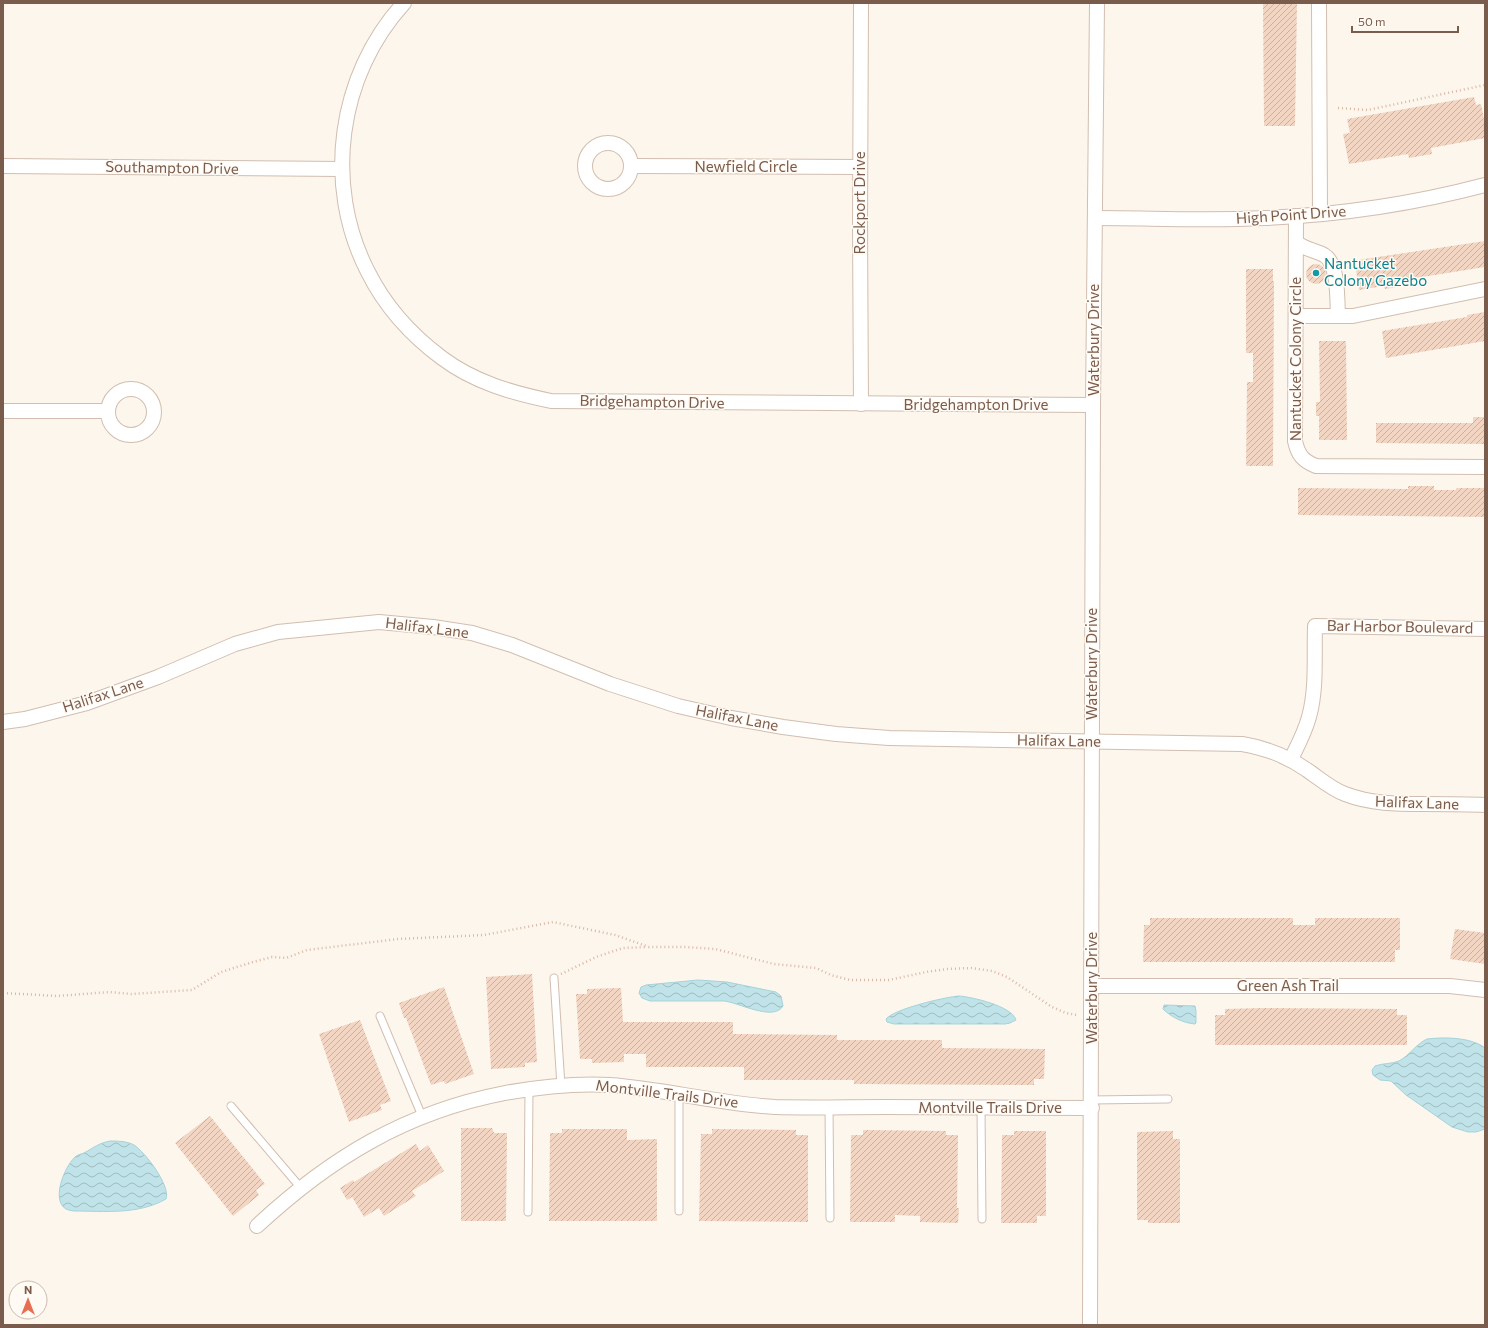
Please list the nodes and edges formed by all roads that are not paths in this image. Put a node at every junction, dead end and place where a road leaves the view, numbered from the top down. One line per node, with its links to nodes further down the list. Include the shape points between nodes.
1 (404, 3): 8 (street, Bridgehampton Drive, via 384,27 357,79 343,140)
2 (861, 3): 7 (street, Rockport Drive)
3 (1096, 3): 12 (street, Waterbury Drive)
4 (1319, 3): 10 (street)
5 (3, 166): 8 (street, Southampton Drive)
6 (631, 166): 7 (street, Newfield Circle)
7 (860, 167): 17 (street, Rockport Drive)
8 (342, 169): 17 (street, Bridgehampton Drive, via 348,216 356,244 382,296 403,323 432,350 468,374 522,395 551,401)
9 (1485, 184): 10 (street, High Point Drive, via 1401,204)
10 (1320, 214): 11 (street, High Point Drive)
11 (1296, 216): 12 (street, High Point Drive, via 1230,219); 13 (street, Nantucket Colony Circle)
12 (1095, 218): 18 (street, Waterbury Drive)
13 (1296, 242): 15 (street, Nantucket Colony Circle); 16 (street, via 1323,255 1332,263)
14 (1485, 289): 16 (street, via 1358,315)
15 (1296, 316): 16 (street); 21 (street, Nantucket Colony Circle, via 1295,441 1299,454 1307,463 1316,466)
16 (1338, 316)
17 (861, 404): 18 (street, Bridgehampton Drive)
18 (1093, 405): 24 (street, Waterbury Drive)
19 (3, 411): 20 (street)
20 (108, 411)
21 (1485, 468)
22 (1485, 629): 25 (street, Bar Harbor Boulevard, via 1315,626 1310,715)
23 (3, 722): 24 (street, Halifax Lane, via 87,703 158,677 235,644 278,632 379,622 433,627 492,639 610,684 678,706 731,718 836,734 890,738)
24 (1092, 741): 25 (street, Halifax Lane, via 1242,744 1260,747); 28 (street, Waterbury Drive)
25 (1291, 760): 26 (street, Halifax Lane, via 1344,794 1366,801 1388,804)
26 (1485, 805)
27 (554, 978): 31 (lane)
28 (1092, 986): 29 (street, Green Ash Trail, via 1450,986); 35 (street, Waterbury Drive)
29 (1485, 990)
30 (380, 1016): 39 (lane)
31 (561, 1086): 32 (street, Montville Trails Drive); 33 (street, Montville Trails Drive, via 608,1085)
32 (529, 1089): 39 (street, Montville Trails Drive, via 458,1104); 42 (lane)
33 (679, 1095): 37 (street, Montville Trails Drive, via 775,1107); 41 (lane)
34 (1168, 1099): 35 (lane)
35 (1092, 1104): 38 (street, Montville Trails Drive); 46 (street, Waterbury Drive)
36 (231, 1106): 40 (lane)
37 (830, 1107): 38 (street, Montville Trails Drive); 43 (lane)
38 (981, 1108): 44 (lane)
39 (422, 1116): 40 (street, Montville Trails Drive, via 382,1134)
40 (301, 1188): 45 (street, Montville Trails Drive)
41 (679, 1211)
42 (528, 1212)
43 (830, 1218)
44 (982, 1219)
45 (257, 1226)
46 (1090, 1325)

